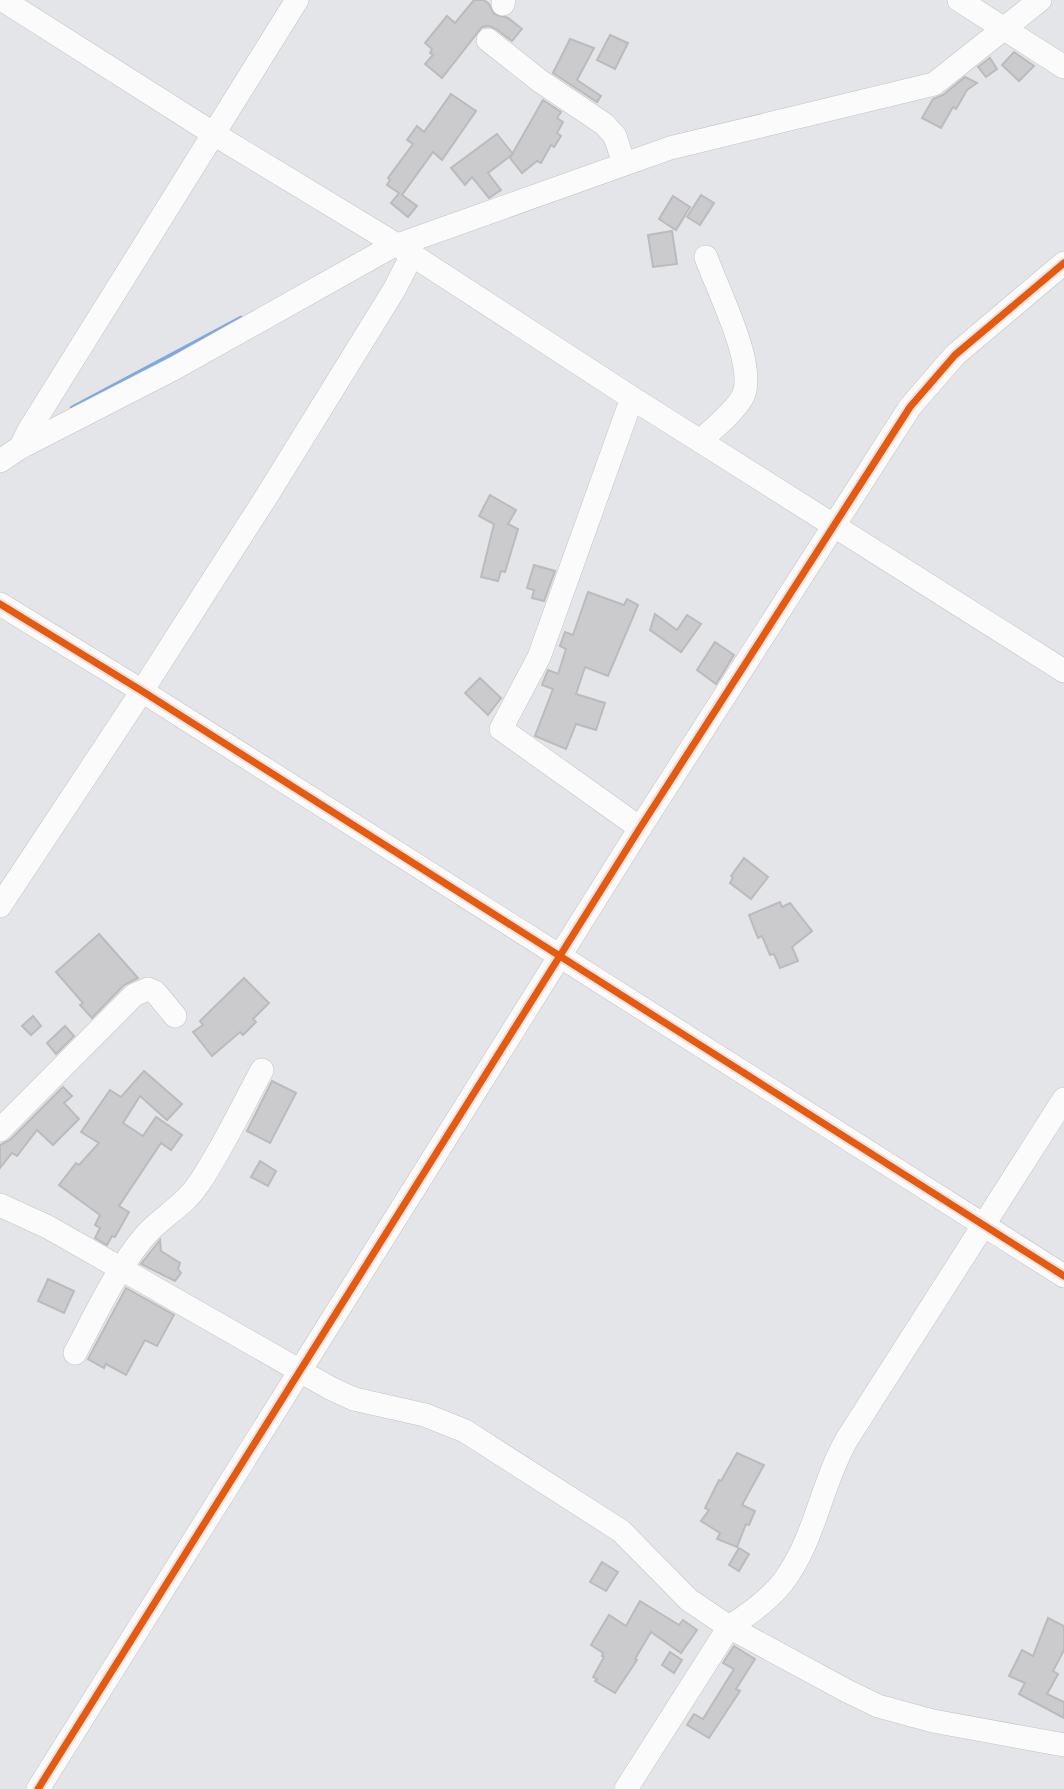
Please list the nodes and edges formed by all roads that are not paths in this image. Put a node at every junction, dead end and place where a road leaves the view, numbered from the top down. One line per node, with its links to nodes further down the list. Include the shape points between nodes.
1 (3, 0): 8 (street)
2 (297, 0): 8 (street)
3 (959, 0): 5 (street)
4 (1040, 0): 5 (street)
5 (1006, 28): 7 (street); 9 (street, via 934,84 683,145)
6 (488, 40): 9 (street, via 604,124 615,136)
7 (1064, 67)
8 (214, 134): 10 (street); 15 (street)
9 (624, 164): 10 (street)
10 (405, 250): 13 (street); 15 (street, via 389,248 175,368); 20 (street, via 394,290)
11 (706, 257): 14 (street, via 741,347 747,378 743,396)
12 (1064, 263): 17 (street, via 982,330 927,385)
13 (632, 398): 14 (street); 21 (street, via 538,657 501,729)
14 (700, 441): 17 (street)
15 (21, 447): 16 (street)
16 (0, 461)
17 (833, 525): 19 (street); 21 (street)
18 (0, 604): 20 (street)
19 (1064, 671)
20 (142, 691): 22 (street); 23 (street)
21 (640, 828): 23 (street)
22 (0, 905)
23 (561, 957): 29 (street); 33 (street)
24 (175, 1016): 27 (street, via 151,990 141,991)
25 (262, 1070): 30 (street, via 200,1183 146,1235)
26 (1064, 1099): 29 (street)
27 (0, 1130)
28 (0, 1205): 30 (street)
29 (984, 1225): 31 (street); 34 (street, via 836,1458 801,1552 782,1583)
30 (122, 1269): 32 (street); 33 (street)
31 (1064, 1276)
32 (75, 1353)
33 (298, 1370): 34 (street, via 354,1399 425,1415 465,1431 621,1531 679,1593); 36 (street)
34 (729, 1627): 35 (street, via 878,1706); 37 (street)
35 (1064, 1745)
36 (38, 1789)
37 (626, 1789)

